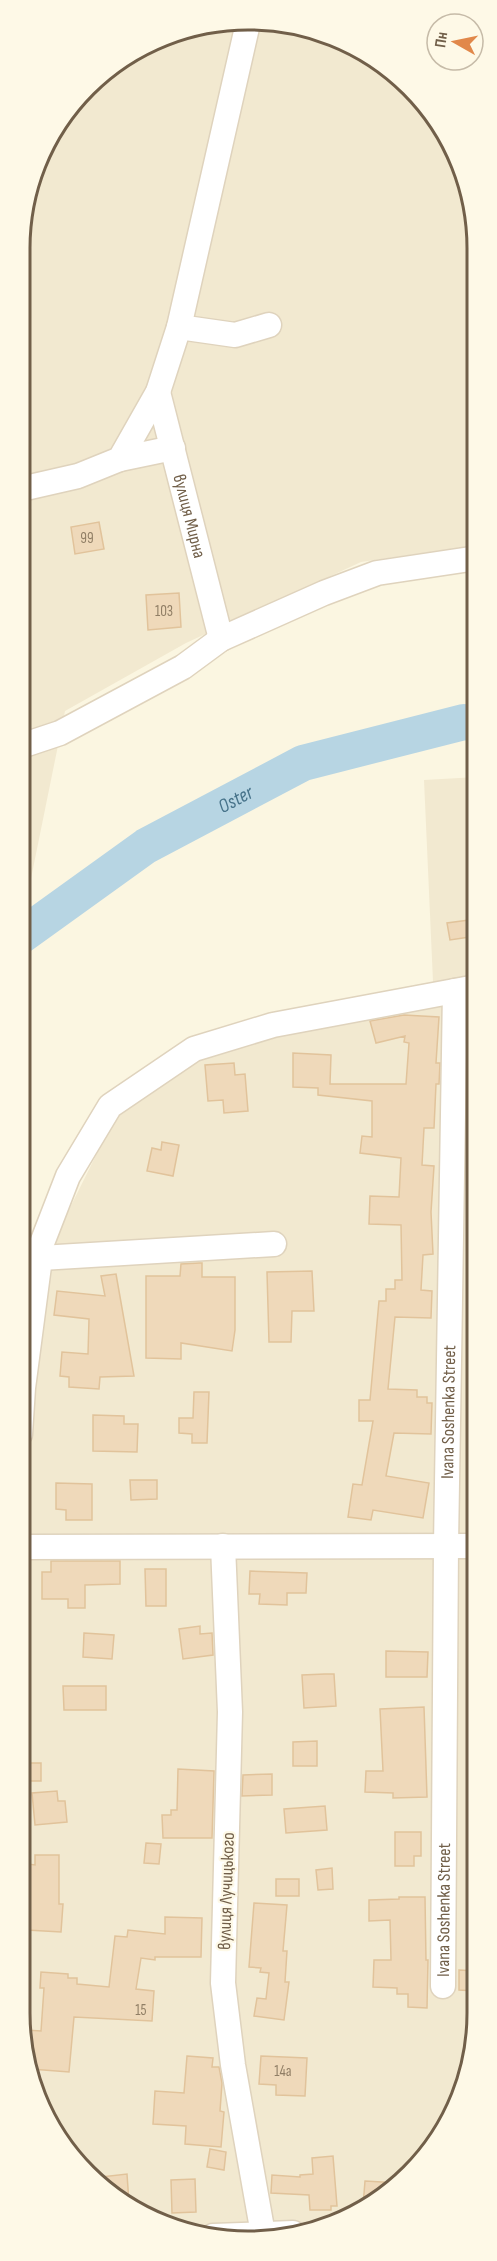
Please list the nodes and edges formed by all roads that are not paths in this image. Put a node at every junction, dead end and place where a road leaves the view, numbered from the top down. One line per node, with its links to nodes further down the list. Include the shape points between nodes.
1 (246, 30): 3 (street)
2 (269, 325): 3 (street, via 235,335)
3 (179, 327): 4 (street)
4 (158, 392): 5 (street, вулиця Мирна); 6 (street)
5 (173, 448): 6 (street); 9 (street, вулиця Мирна)
6 (120, 459): 7 (street, via 78,476)
7 (30, 487)
8 (467, 560): 9 (street, via 377,573)
9 (221, 639): 10 (street, via 183,667 60,733)
10 (30, 743)
11 (466, 989): 13 (street, Ivana Soshenka Street, via 273,1025 194,1049 110,1106 68,1176 42,1243); 15 (street, Ivana Soshenka Street)
12 (274, 1244): 13 (street)
13 (41, 1258): 14 (street, Ivana Soshenka Street)
14 (30, 1337)
15 (447, 1545): 16 (street); 17 (street); 19 (street, Ivana Soshenka Street)
16 (223, 1546): 18 (street); 20 (street, вулиця Лучицького, via 230,1712 223,1983 233,2065)
17 (467, 1546)
18 (30, 1547)
19 (443, 1986)
20 (262, 2231)

